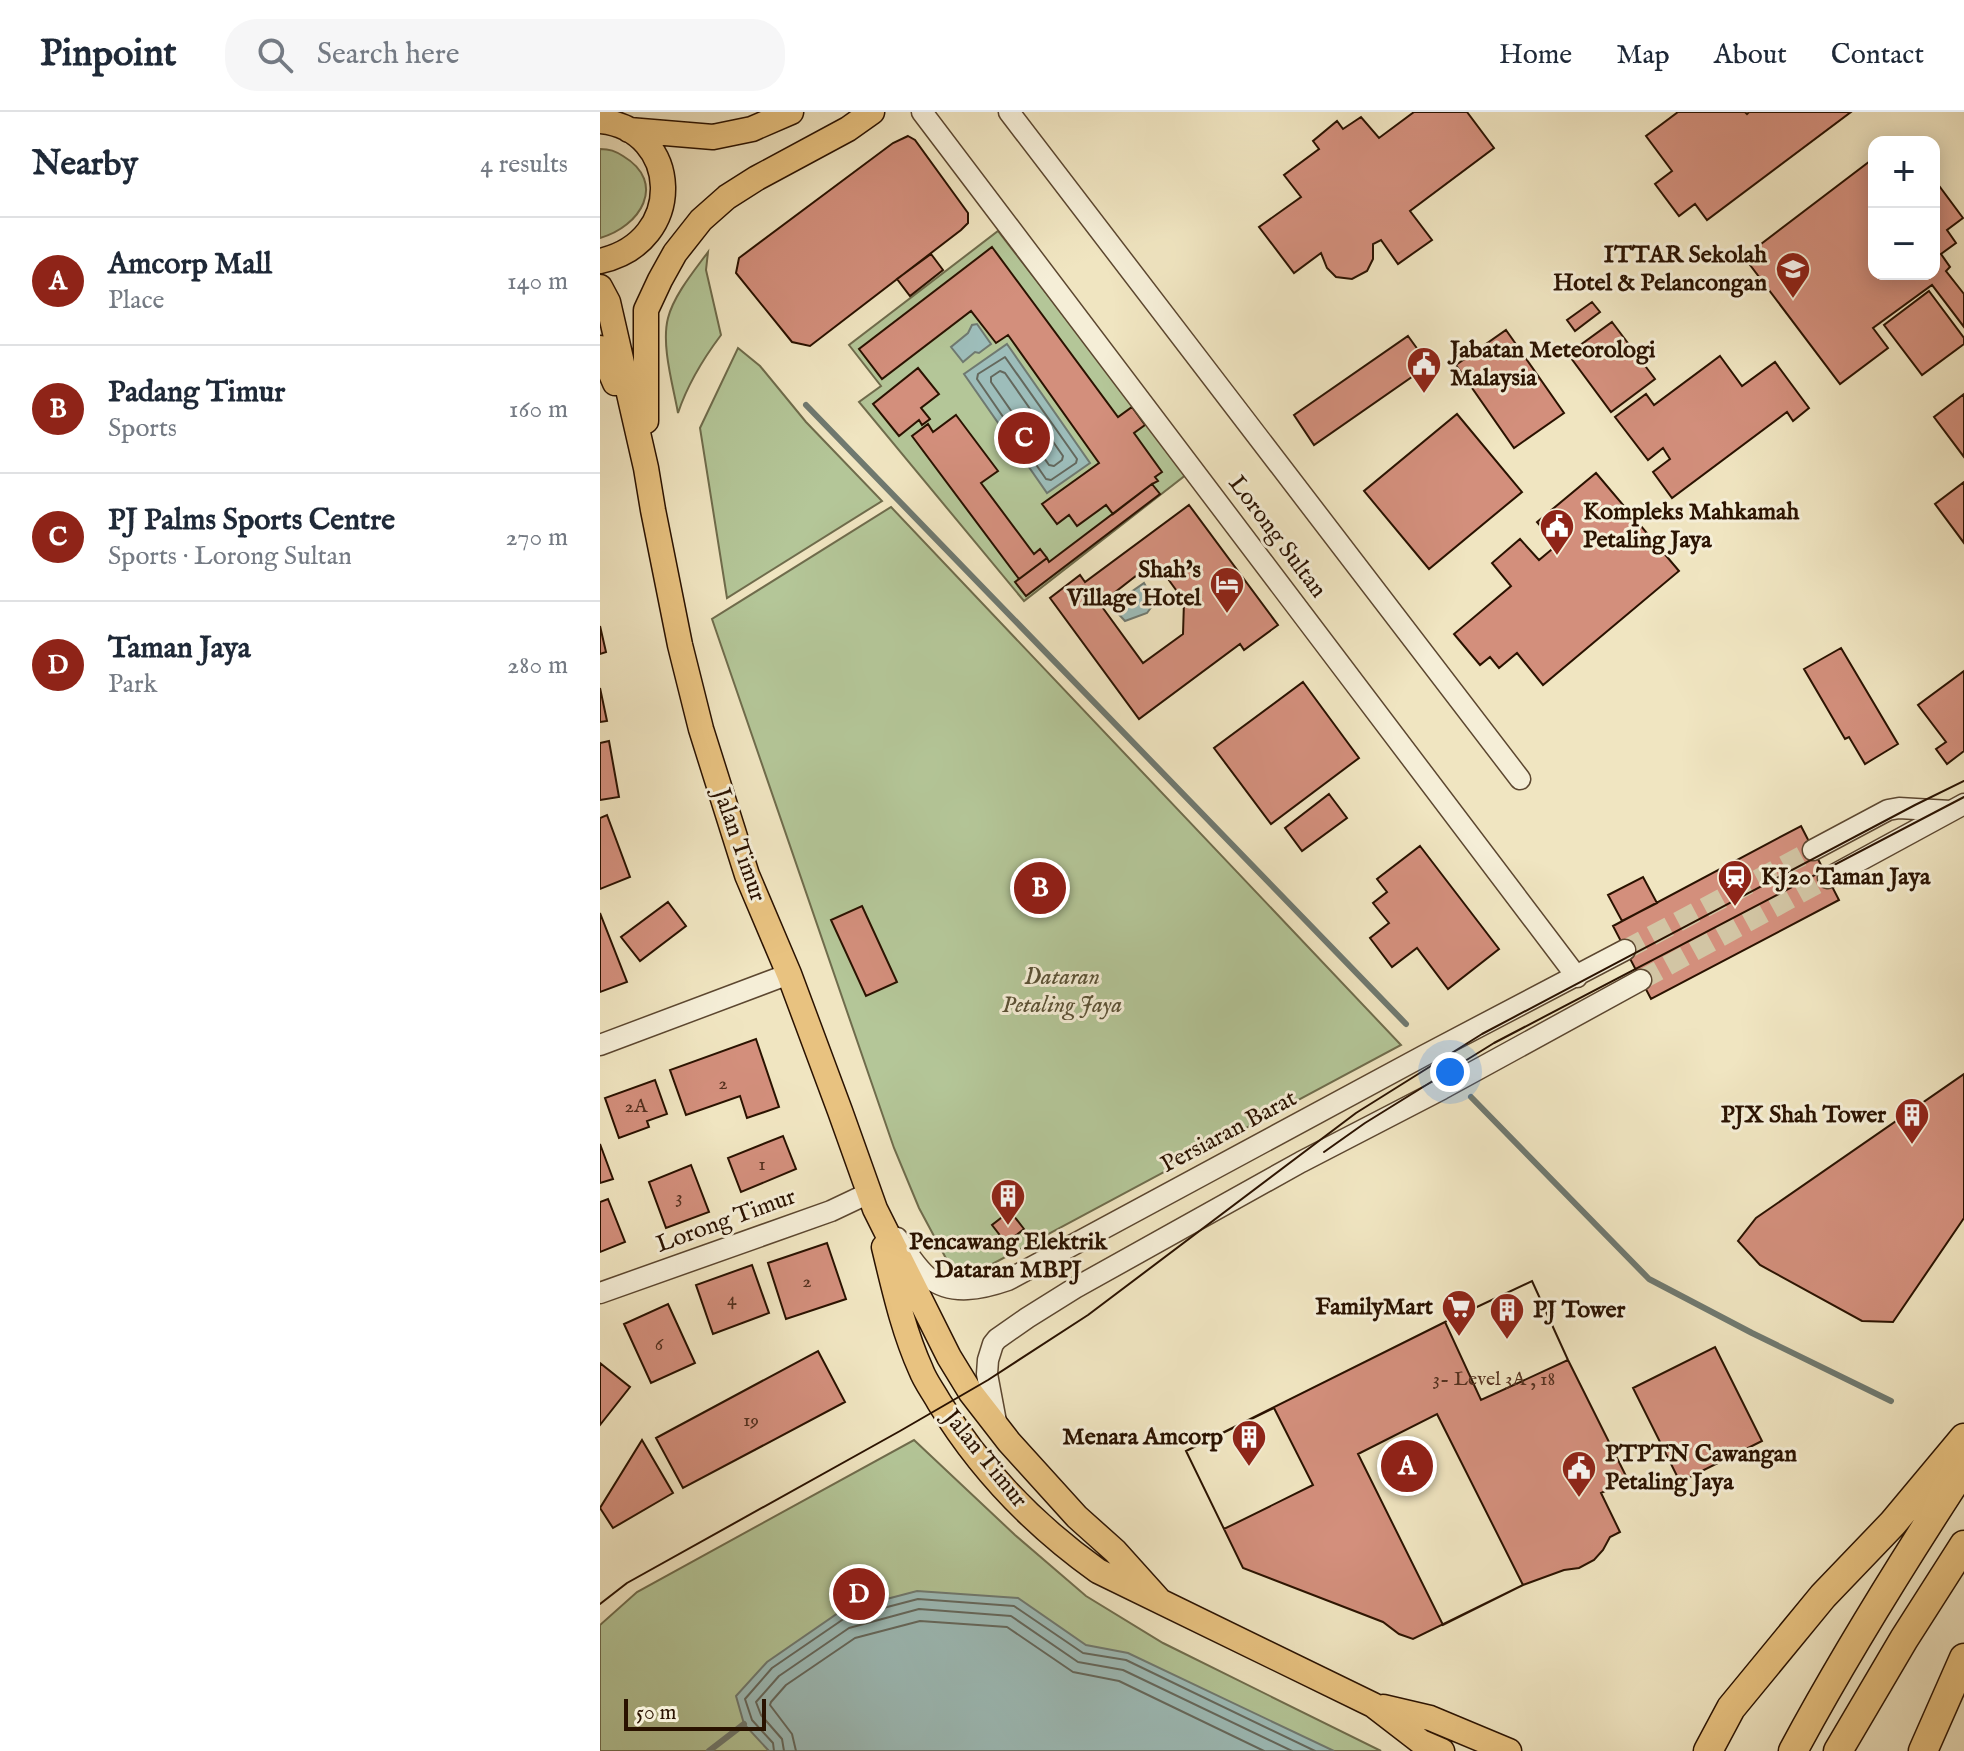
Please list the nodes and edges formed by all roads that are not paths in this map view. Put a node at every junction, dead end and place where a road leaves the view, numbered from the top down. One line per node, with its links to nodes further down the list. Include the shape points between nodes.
1 (791, 112): 7 (main road, via 752,129 713,137)
2 (872, 112): 11 (main road, Jalan Timur, via 727,197 675,253 646,310)
3 (922, 112): 6 (street, Lorong Sultan)
4 (1009, 112): 12 (street, Lorong Sultan)
5 (600, 121): 7 (main road)
6 (935, 121): 18 (street, Lorong Sultan)
7 (629, 130): 8 (main road, via 654,155 661,171 662,206 656,223 633,249)
8 (600, 261)
9 (600, 287): 11 (main road, Jalan Timur, via 608,302)
10 (600, 348): 11 (main road)
11 (646, 468): 17 (main road, Jalan Timur, via 701,729 747,875)
12 (1520, 779)
13 (1957, 807): 14 (street, via 1888,810); 15 (street)
14 (1813, 850)
15 (1828, 878)
16 (1625, 950): 18 (street, Persiaran Barat)
17 (789, 974): 20 (street); 21 (main road, Jalan Timur)
18 (1577, 977): 21 (street, Persiaran Barat, via 1008,1280 970,1290 942,1286 927,1277)
19 (1641, 980): 23 (street, via 1301,1162 1027,1318 997,1339 988,1360)
20 (600, 1045)
21 (872, 1201): 22 (street, Lorong Timur); 23 (main road, Jalan Timur, via 949,1357); 27 (main road, Jalan Timur, via 904,1324 922,1372 954,1426 1027,1513 1063,1544 1098,1571)
22 (600, 1293)
23 (997, 1427): 27 (main road, Jalan Timur)
24 (1964, 1438): 32 (highway, via 1731,1708)
25 (1964, 1468): 33 (highway)
26 (1964, 1545): 34 (highway)
27 (1160, 1601): 29 (main road, Jalan Timur)
28 (1964, 1658): 35 (highway)
29 (1373, 1705): 30 (main road, Jalan Timur, via 1421,1742); 31 (main road, Jalan Timur, via 1430,1718)
30 (1442, 1751)
31 (1509, 1751)
32 (1708, 1751)
33 (1793, 1751)
34 (1838, 1751)
35 (1923, 1751)

